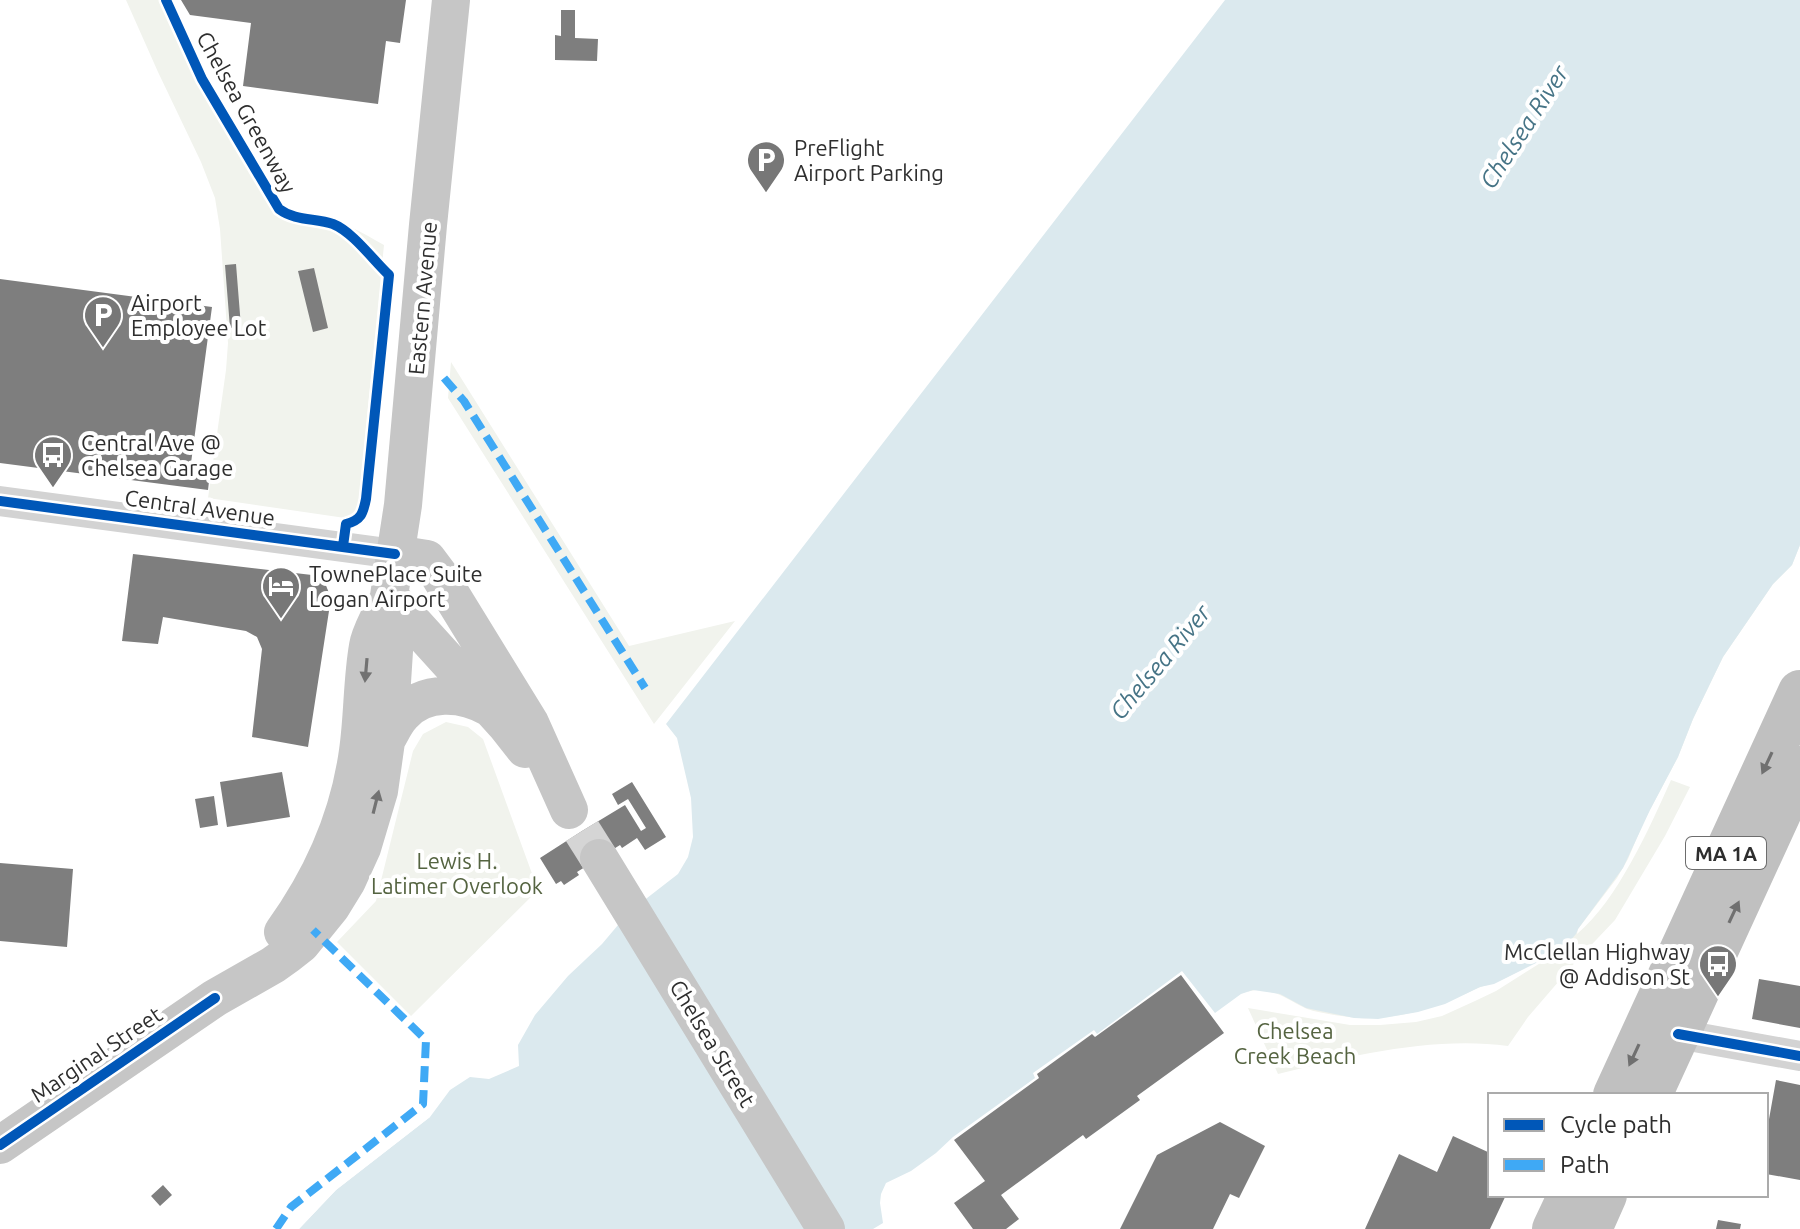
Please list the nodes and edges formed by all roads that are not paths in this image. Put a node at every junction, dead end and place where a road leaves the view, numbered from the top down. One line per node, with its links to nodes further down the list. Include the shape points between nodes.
1 (451, 0): 4 (main road, Eastern Avenue, via 403,505)
2 (0, 501): 3 (street, Central Avenue)
3 (343, 546): 4 (street, Central Avenue); 5 (street, Chelsea Street)
4 (411, 556): 5 (main road, Eastern Avenue); 7 (main road, Chelsea Street, via 460,607)
5 (389, 596): 7 (main road, Chelsea Street); 8 (main road, Marginal Street, via 394,663); 10 (main road, Marginal Street, one-way to 10, via 368,643 356,763 335,840 309,893 275,942)
6 (1800, 692): 13 (highway, MA 1A, one-way to 13)
7 (505, 706): 8 (main road, via 456,695 431,697 402,714); 18 (main road, Chelsea Street, via 523,746 583,833)
8 (388, 737): 10 (main road, Marginal Street, one-way to 8, via 287,955 331,907 368,831)
9 (1800, 768): 11 (highway, MA 1A, one-way to 9)
10 (215, 998): 15 (main road, Marginal Street)
11 (1678, 1034): 12 (street); 14 (highway, MA 1A)
12 (1800, 1056)
13 (1616, 1093)
14 (1651, 1093)
15 (0, 1145)
16 (1569, 1197): 19 (highway)
17 (1604, 1197): 20 (highway)
18 (826, 1229)
19 (1554, 1229)
20 (1590, 1229)

